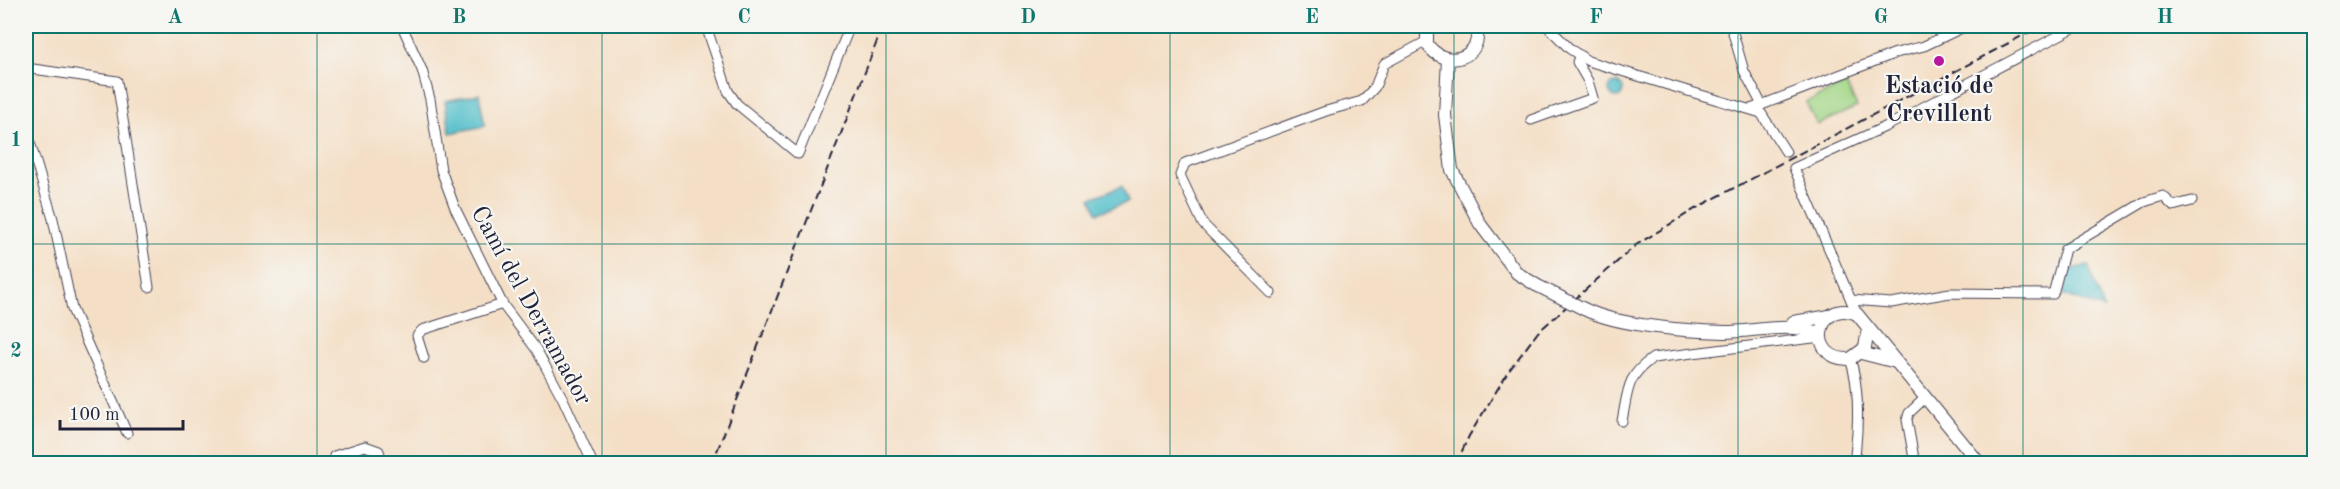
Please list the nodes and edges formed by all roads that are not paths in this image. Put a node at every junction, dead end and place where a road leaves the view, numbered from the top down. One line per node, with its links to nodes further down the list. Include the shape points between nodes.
1 (402, 26): 23 (street, Camí del Derramador, via 422,70 455,208)
2 (706, 26): 3 (street, via 736,104 798,154)
3 (850, 26)
4 (1426, 26): 10 (street)
5 (1476, 26): 12 (street, via 1477,38 1470,52)
6 (1547, 26): 11 (street)
7 (1731, 26): 14 (street, via 1744,71)
8 (1966, 26): 14 (street, via 1924,46 1896,53)
9 (2077, 26): 22 (street, via 1887,126 1794,168)
10 (1427, 41): 12 (street, via 1432,51); 21 (street, via 1384,64 1375,87 1362,101 1185,163 1180,175 1203,224)
11 (1580, 56): 15 (street); 16 (street, via 1577,62 1593,98)
12 (1448, 59): 27 (street, bridge, via 1445,115 1452,170 1480,224 1517,273 1595,315 1661,327)
13 (26, 68): 20 (street, via 117,81)
14 (1762, 105): 15 (street)
15 (1751, 109): 18 (street, via 1761,113)
16 (1531, 120)
17 (26, 129): 34 (street, via 53,219 72,309)
18 (1786, 152)
19 (2192, 201): 22 (street, via 2173,206 2163,196 2144,202 2065,249 2053,294 1950,293 1891,303)
20 (149, 287)
21 (1271, 293)
22 (1851, 300): 24 (street)
23 (503, 304): 30 (street, via 422,330 417,336); 37 (street, Camí del Derramador, via 536,349)
24 (1857, 314): 25 (street, via 1843,311); 26 (street)
25 (1830, 316): 27 (street); 28 (street)
26 (1868, 329): 29 (street, via 1868,342); 31 (street)
27 (1708, 330): 28 (street, via 1798,328)
28 (1820, 336): 29 (street, via 1829,354); 33 (street, via 1653,358 1630,379)
29 (1856, 356): 31 (street); 38 (street)
30 (424, 358)
31 (1896, 362): 32 (street)
32 (1925, 398): 39 (street, via 1907,420); 40 (street)
33 (1622, 422)
34 (127, 433)
35 (334, 456): 36 (street, via 365,446 380,451)
36 (383, 464)
37 (593, 464)
38 (1854, 464)
39 (1915, 464)
40 (1980, 464)

